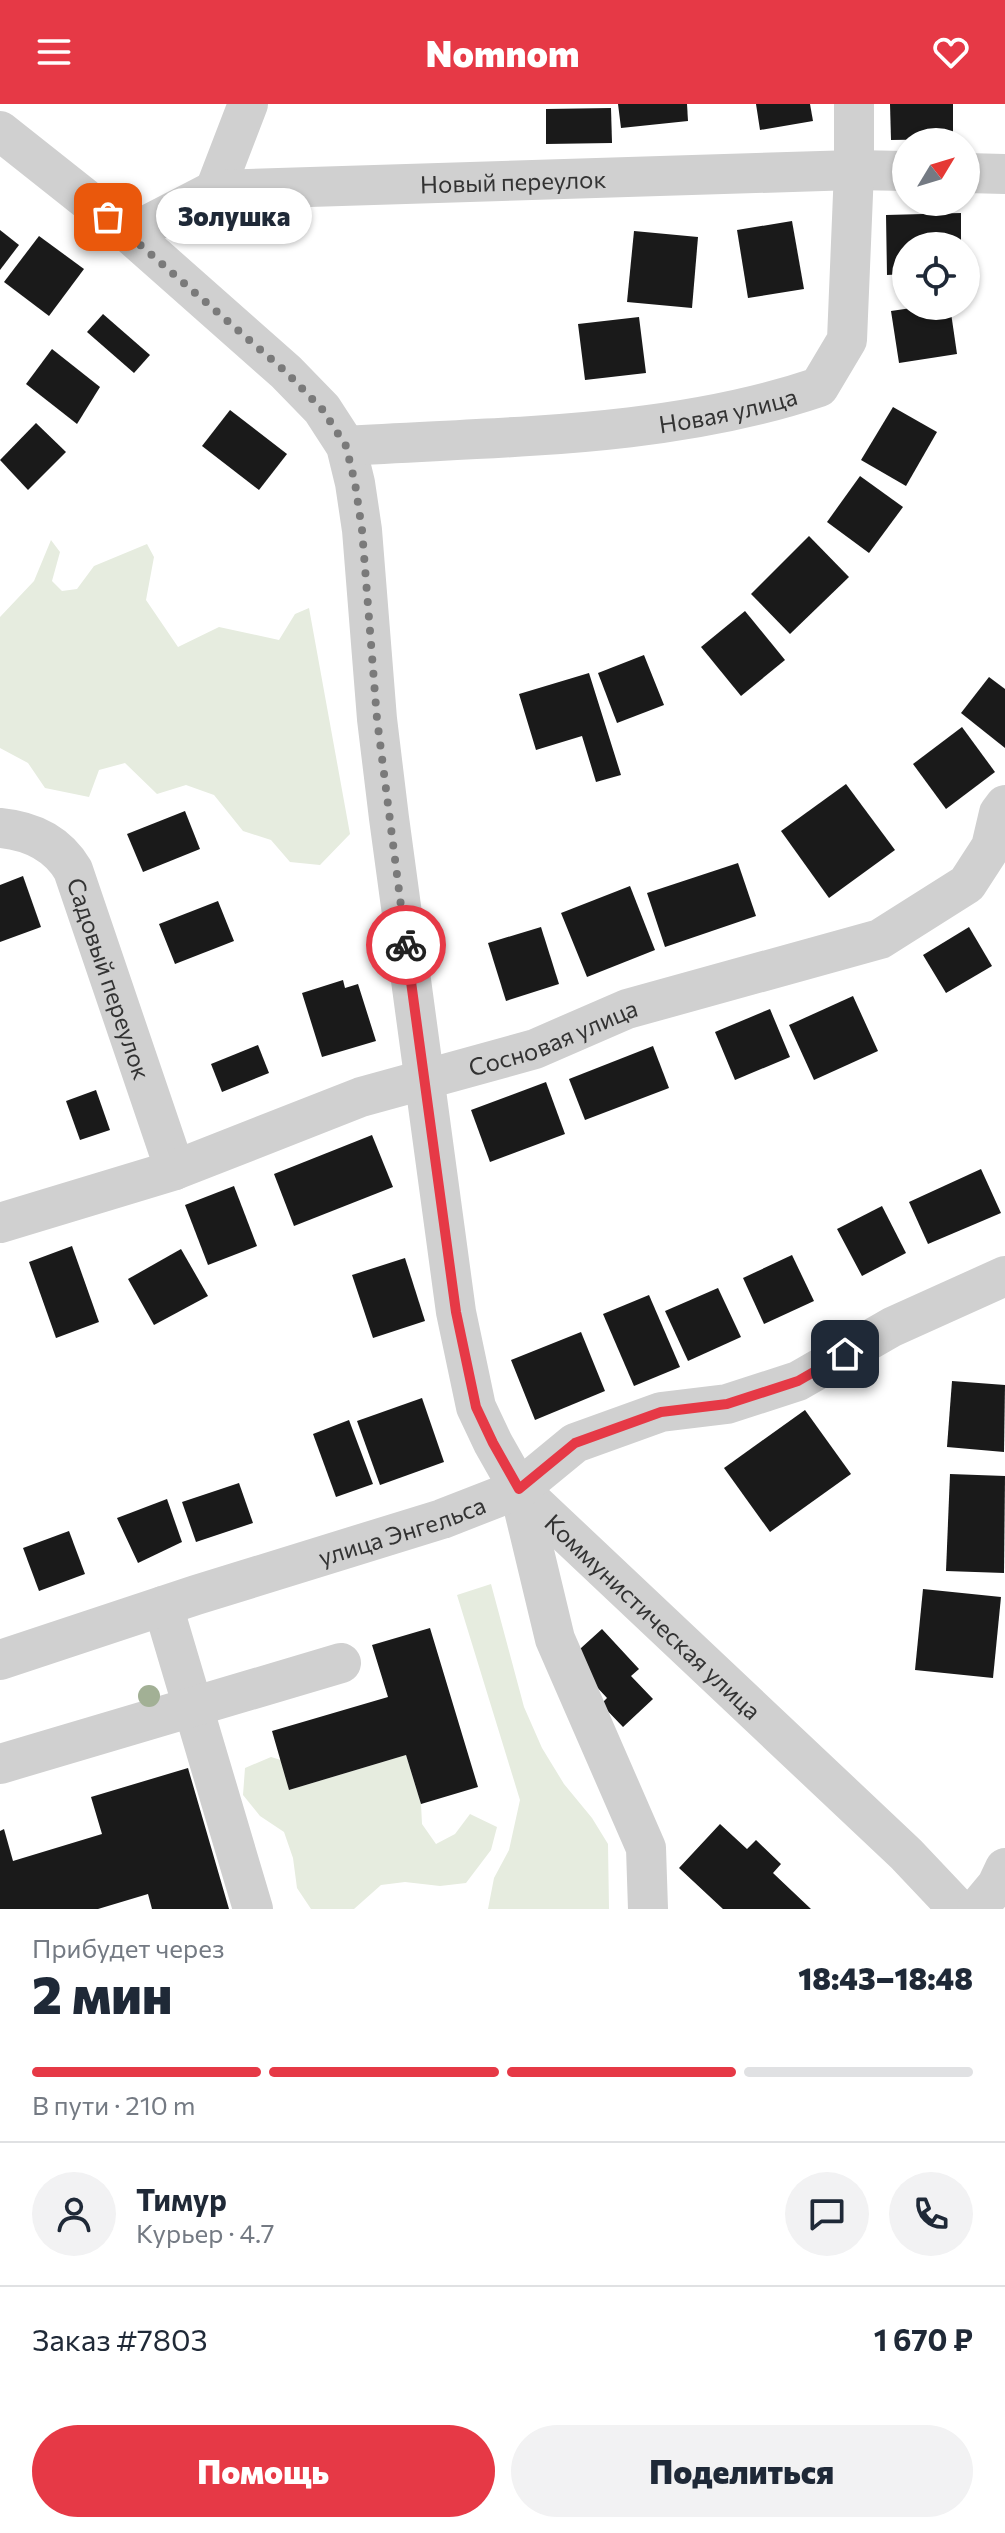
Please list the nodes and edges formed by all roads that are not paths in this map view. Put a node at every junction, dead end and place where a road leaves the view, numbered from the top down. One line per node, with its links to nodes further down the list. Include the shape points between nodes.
1 (248, 104): 8 (street)
2 (854, 104): 4 (street, Новая улица)
3 (0, 131): 9 (street, Коммунистическая улица)
4 (854, 170): 5 (street, Новый переулок); 8 (street, Новый переулок); 10 (street, Новая улица, via 847,340 819,387 780,400 632,428)
5 (892, 171)
6 (980, 173): 7 (street)
7 (1005, 174)
8 (215, 190): 9 (street, Новый переулок)
9 (130, 234): 10 (street, Коммунистическая улица, via 286,372 322,409)
10 (346, 446): 13 (street, Коммунистическая улица, via 362,530 381,748)
11 (1005, 805): 13 (street, Сосновая улица, via 991,847 967,884 880,939 627,1009 535,1049)
12 (0, 828): 14 (street, Садовый переулок, via 48,842 73,870)
13 (424, 1078): 14 (street, Сосновая улица, via 361,1097); 17 (street, Коммунистическая улица, via 456,1312 476,1407)
14 (175, 1170): 15 (street, Сосновая улица)
15 (0, 1223)
16 (999, 1285): 17 (street, улица Энгельса, via 892,1327 798,1381 727,1404 661,1412 575,1443)
17 (519, 1489): 18 (street, улица Энгельса, via 442,1519); 25 (street, via 555,1639 646,1848); 26 (street, Коммунистическая улица)
18 (163, 1606): 19 (street, улица Энгельса); 21 (street)
19 (0, 1660)
20 (341, 1663): 21 (street)
21 (193, 1707): 22 (street); 24 (street)
22 (26, 1769)
23 (1005, 1868): 27 (street)
24 (253, 1909)
25 (648, 1909)
26 (958, 1909)
27 (977, 1909)

